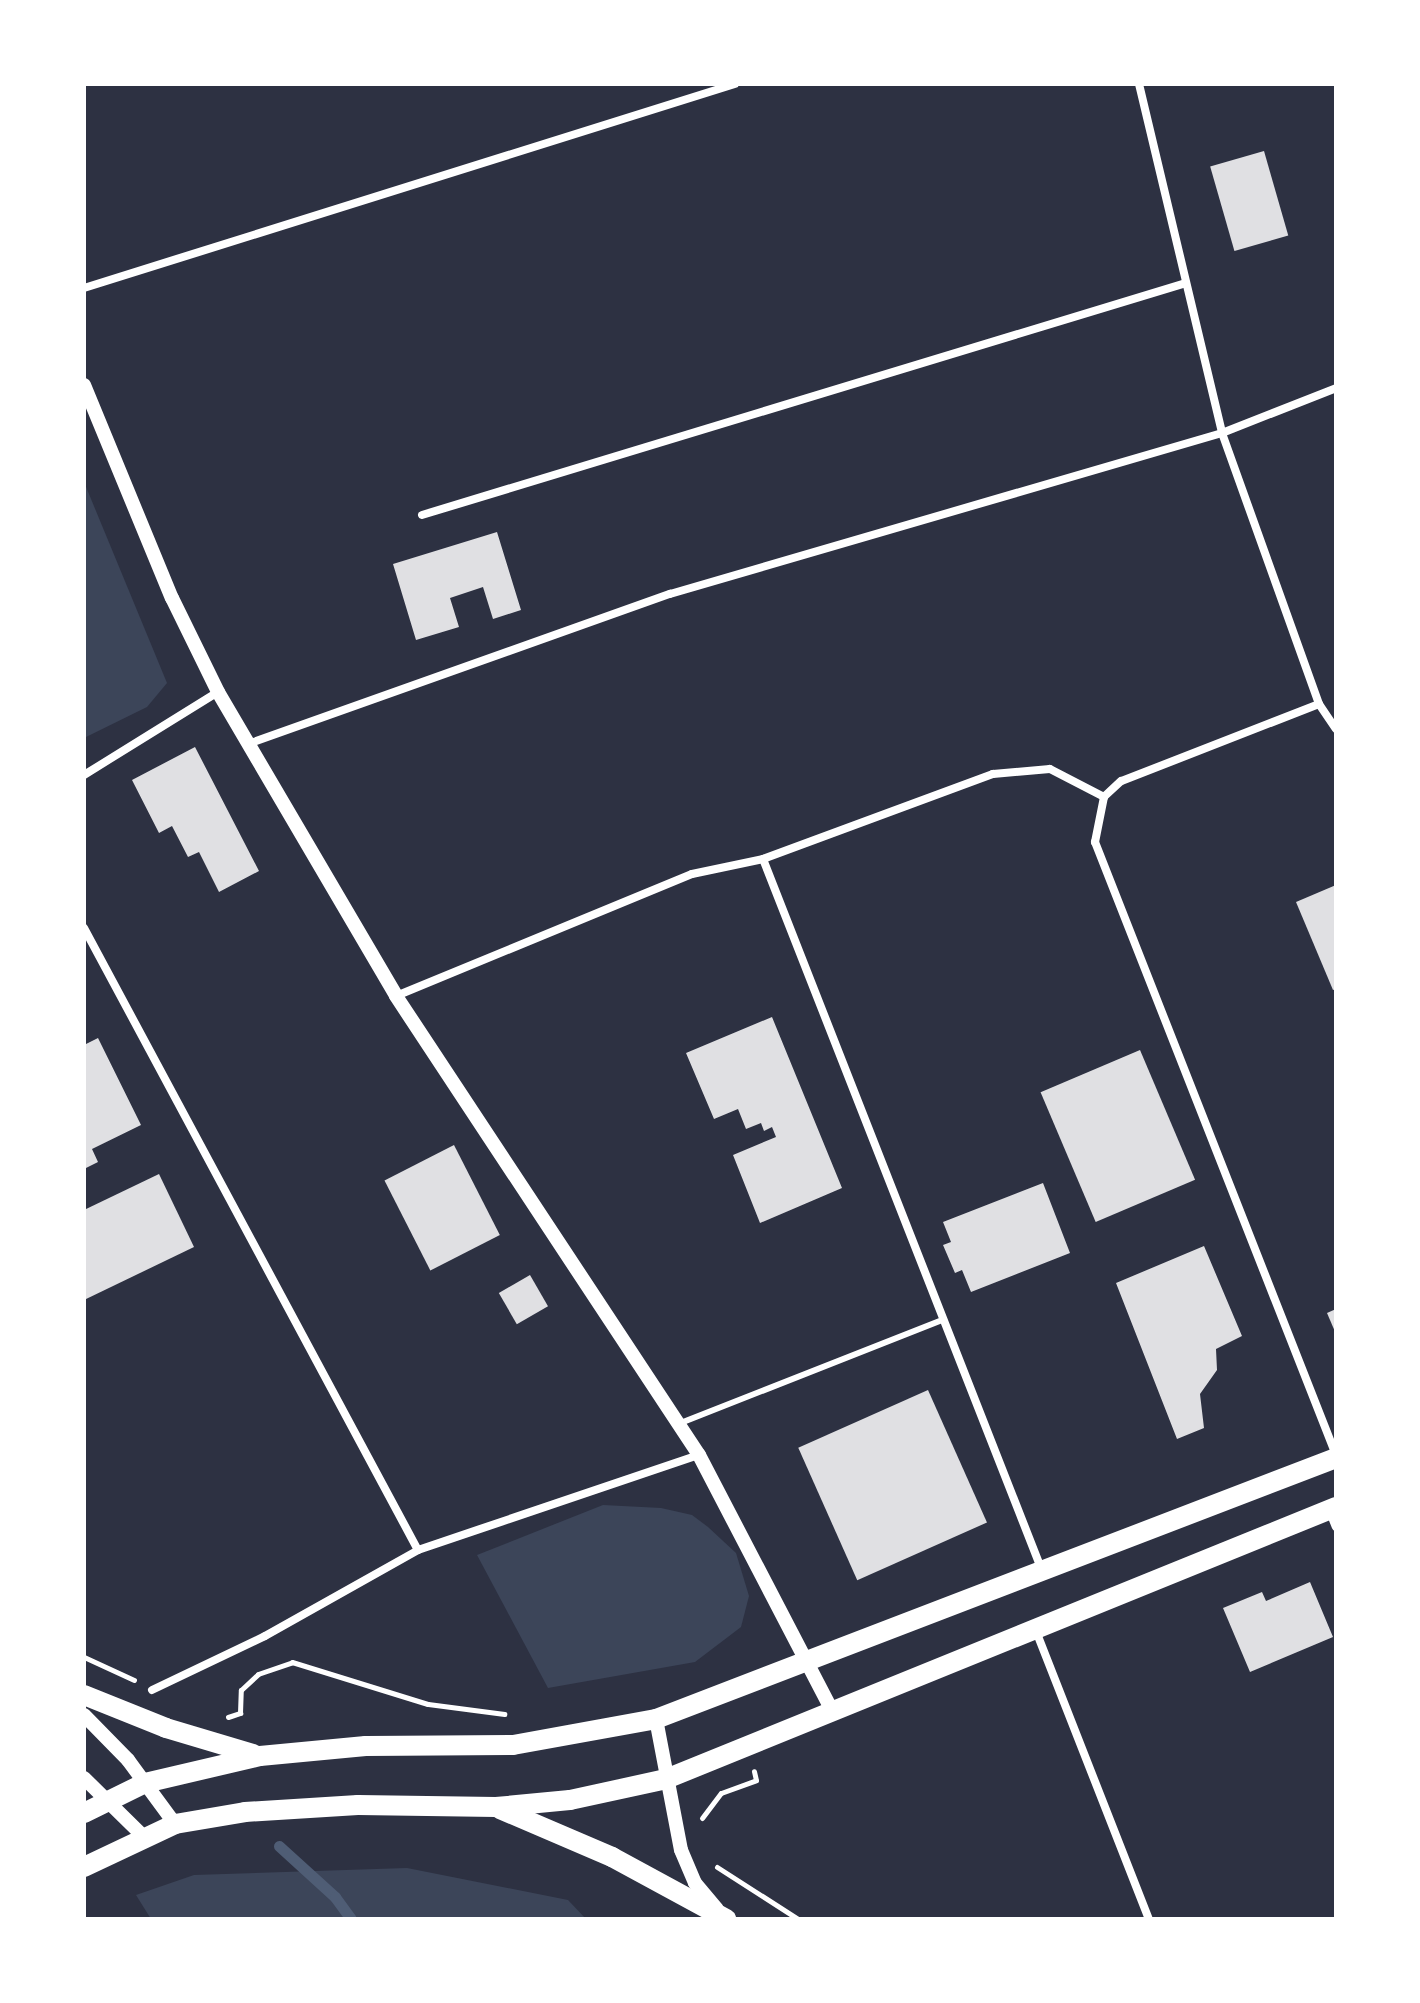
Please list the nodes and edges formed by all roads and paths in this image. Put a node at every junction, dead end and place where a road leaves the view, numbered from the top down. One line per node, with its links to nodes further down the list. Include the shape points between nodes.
1 (735, 84): 4 (street)
2 (1139, 84): 3 (street)
3 (1186, 283): 7 (street); 8 (street)
4 (84, 288)
5 (84, 385): 9 (street, via 172,598)
6 (1336, 388): 7 (street)
7 (1222, 433): 10 (street); 12 (street, via 670,594)
8 (422, 515)
9 (218, 692): 12 (street); 13 (street)
10 (1319, 704): 11 (street); 14 (street, via 1144,770)
11 (1336, 729)
12 (248, 744): 17 (street)
13 (84, 775)
14 (1104, 797): 15 (street, via 1050,769 993,774); 21 (street, via 1095,842)
15 (763, 859): 17 (street, via 692,874); 18 (street)
16 (84, 928): 23 (street)
17 (396, 996): 19 (street)
18 (944, 1319): 19 (lane); 24 (street)
19 (678, 1424): 20 (street)
20 (699, 1455): 23 (street); 26 (street)
21 (1336, 1456): 24 (main road)
22 (1334, 1515): 25 (main road)
23 (418, 1550): 27 (street, via 265,1636)
24 (1041, 1568): 26 (main road)
25 (1036, 1631): 29 (main road); 43 (street)
26 (811, 1663): 29 (street); 31 (main road)
27 (152, 1690)
28 (84, 1695): 32 (main road, via 166,1728)
29 (832, 1711): 34 (main road)
30 (84, 1715): 35 (street)
31 (656, 1719): 32 (main road, via 513,1745 366,1746); 34 (street)
32 (260, 1756): 35 (main road)
33 (84, 1778): 36 (street)
34 (666, 1779): 37 (main road, via 570,1800); 42 (street, via 687,1868 706,1900)
35 (145, 1783): 36 (main road); 39 (street)
36 (107, 1800): 38 (main road); 40 (street)
37 (496, 1807): 39 (main road, via 295,1806); 42 (main road, via 600,1851)
38 (84, 1813)
39 (175, 1824): 40 (main road)
40 (144, 1837): 41 (main road)
41 (84, 1867)
42 (728, 1919)
43 (1149, 1919)

